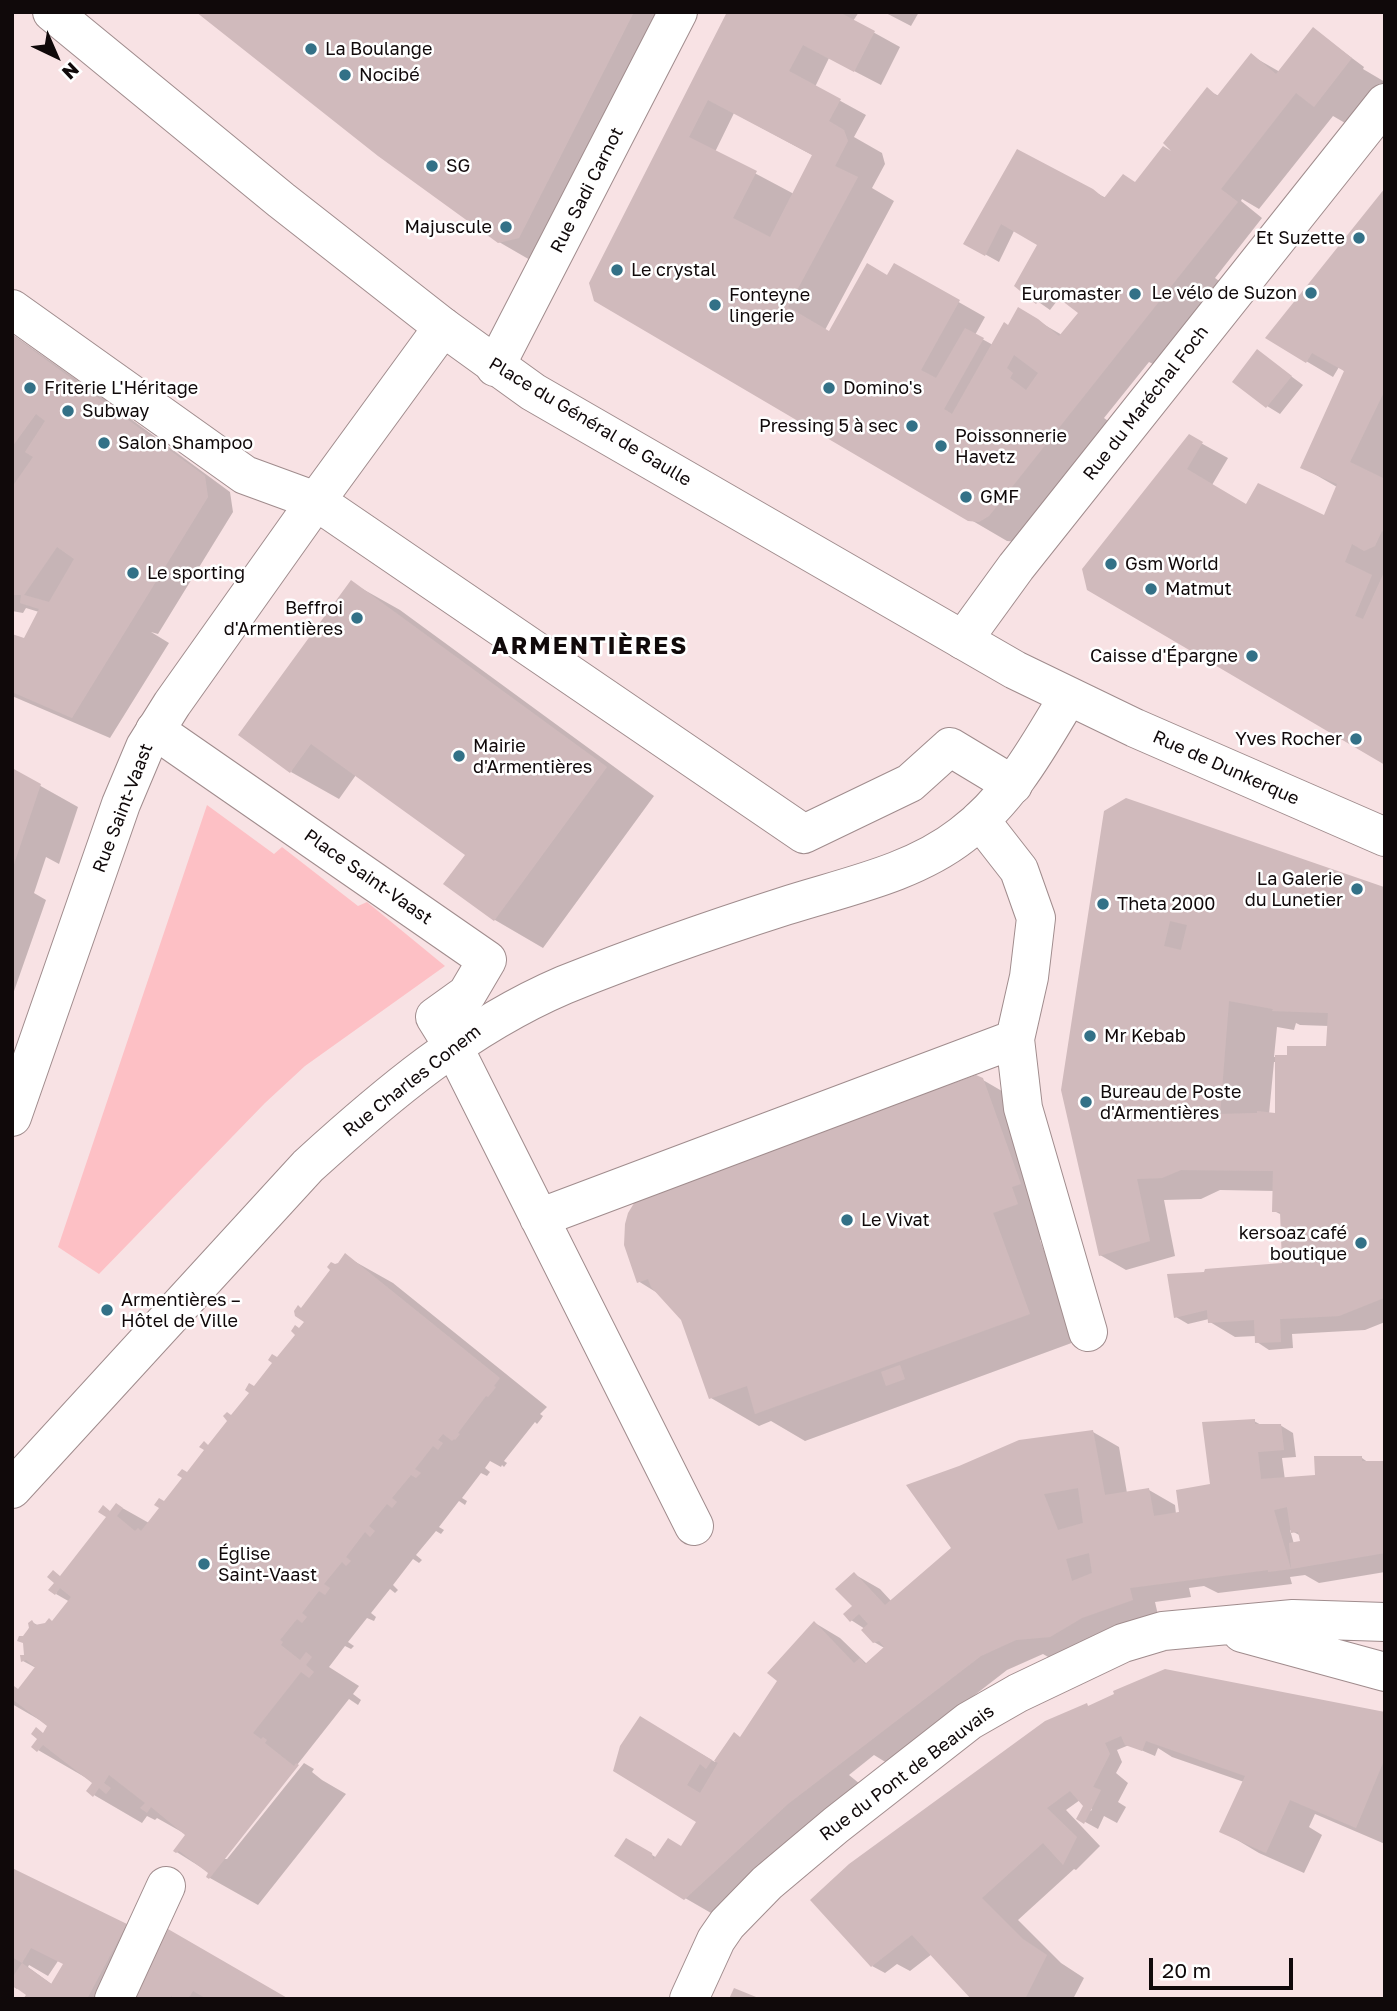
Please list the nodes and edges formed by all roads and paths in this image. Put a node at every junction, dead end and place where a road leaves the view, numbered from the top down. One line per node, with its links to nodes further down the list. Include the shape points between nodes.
1 (52, 12): 5 (street, Place du Général de Gaulle)
2 (678, 12): 6 (street, Rue Sadi Carnot)
3 (1378, 124): 8 (street, Rue du Maréchal Foch, via 1016,567)
4 (12, 309): 7 (street, via 246,475)
5 (443, 327): 6 (street, Place du Général de Gaulle); 7 (street, Rue Saint-Vaast)
6 (495, 367): 8 (street, Place du Général de Gaulle, via 565,412)
7 (316, 500): 10 (street, Rue Saint-Vaast); 11 (street, via 804,834 911,783 950,747)
8 (963, 640): 9 (street, Place du Général de Gaulle)
9 (1068, 697): 11 (street, Rue Charles Conem); 13 (street, Rue de Dunkerque)
10 (155, 730): 15 (street, Place Saint-Vaast, via 487,960 467,994 435,1017); 16 (street, Rue Saint-Vaast, via 121,804)
11 (1013, 785): 12 (street, Rue Charles Conem)
12 (980, 820): 14 (street, via 1019,870 1036,918); 15 (street, Rue Charles Conem, via 923,859 614,965 503,1014)
13 (1385, 838)
14 (1015, 1038): 17 (street); 18 (street, via 1023,1108)
15 (453, 1046): 17 (street); 19 (street, Rue Charles Conem, via 308,1166)
16 (12, 1117)
17 (539, 1218): 20 (street)
18 (1088, 1332)
19 (12, 1489)
20 (694, 1525)
21 (1385, 1622): 22 (street, Rue du Pont de Beauvais, via 1293,1619)
22 (1216, 1626): 23 (street); 26 (street, Rue du Pont de Beauvais, via 1163,1631 1124,1643 969,1721 800,1855 745,1905 716,1940)
23 (1385, 1672)
24 (166, 1886): 25 (street)
25 (114, 1999)
26 (689, 1999)

